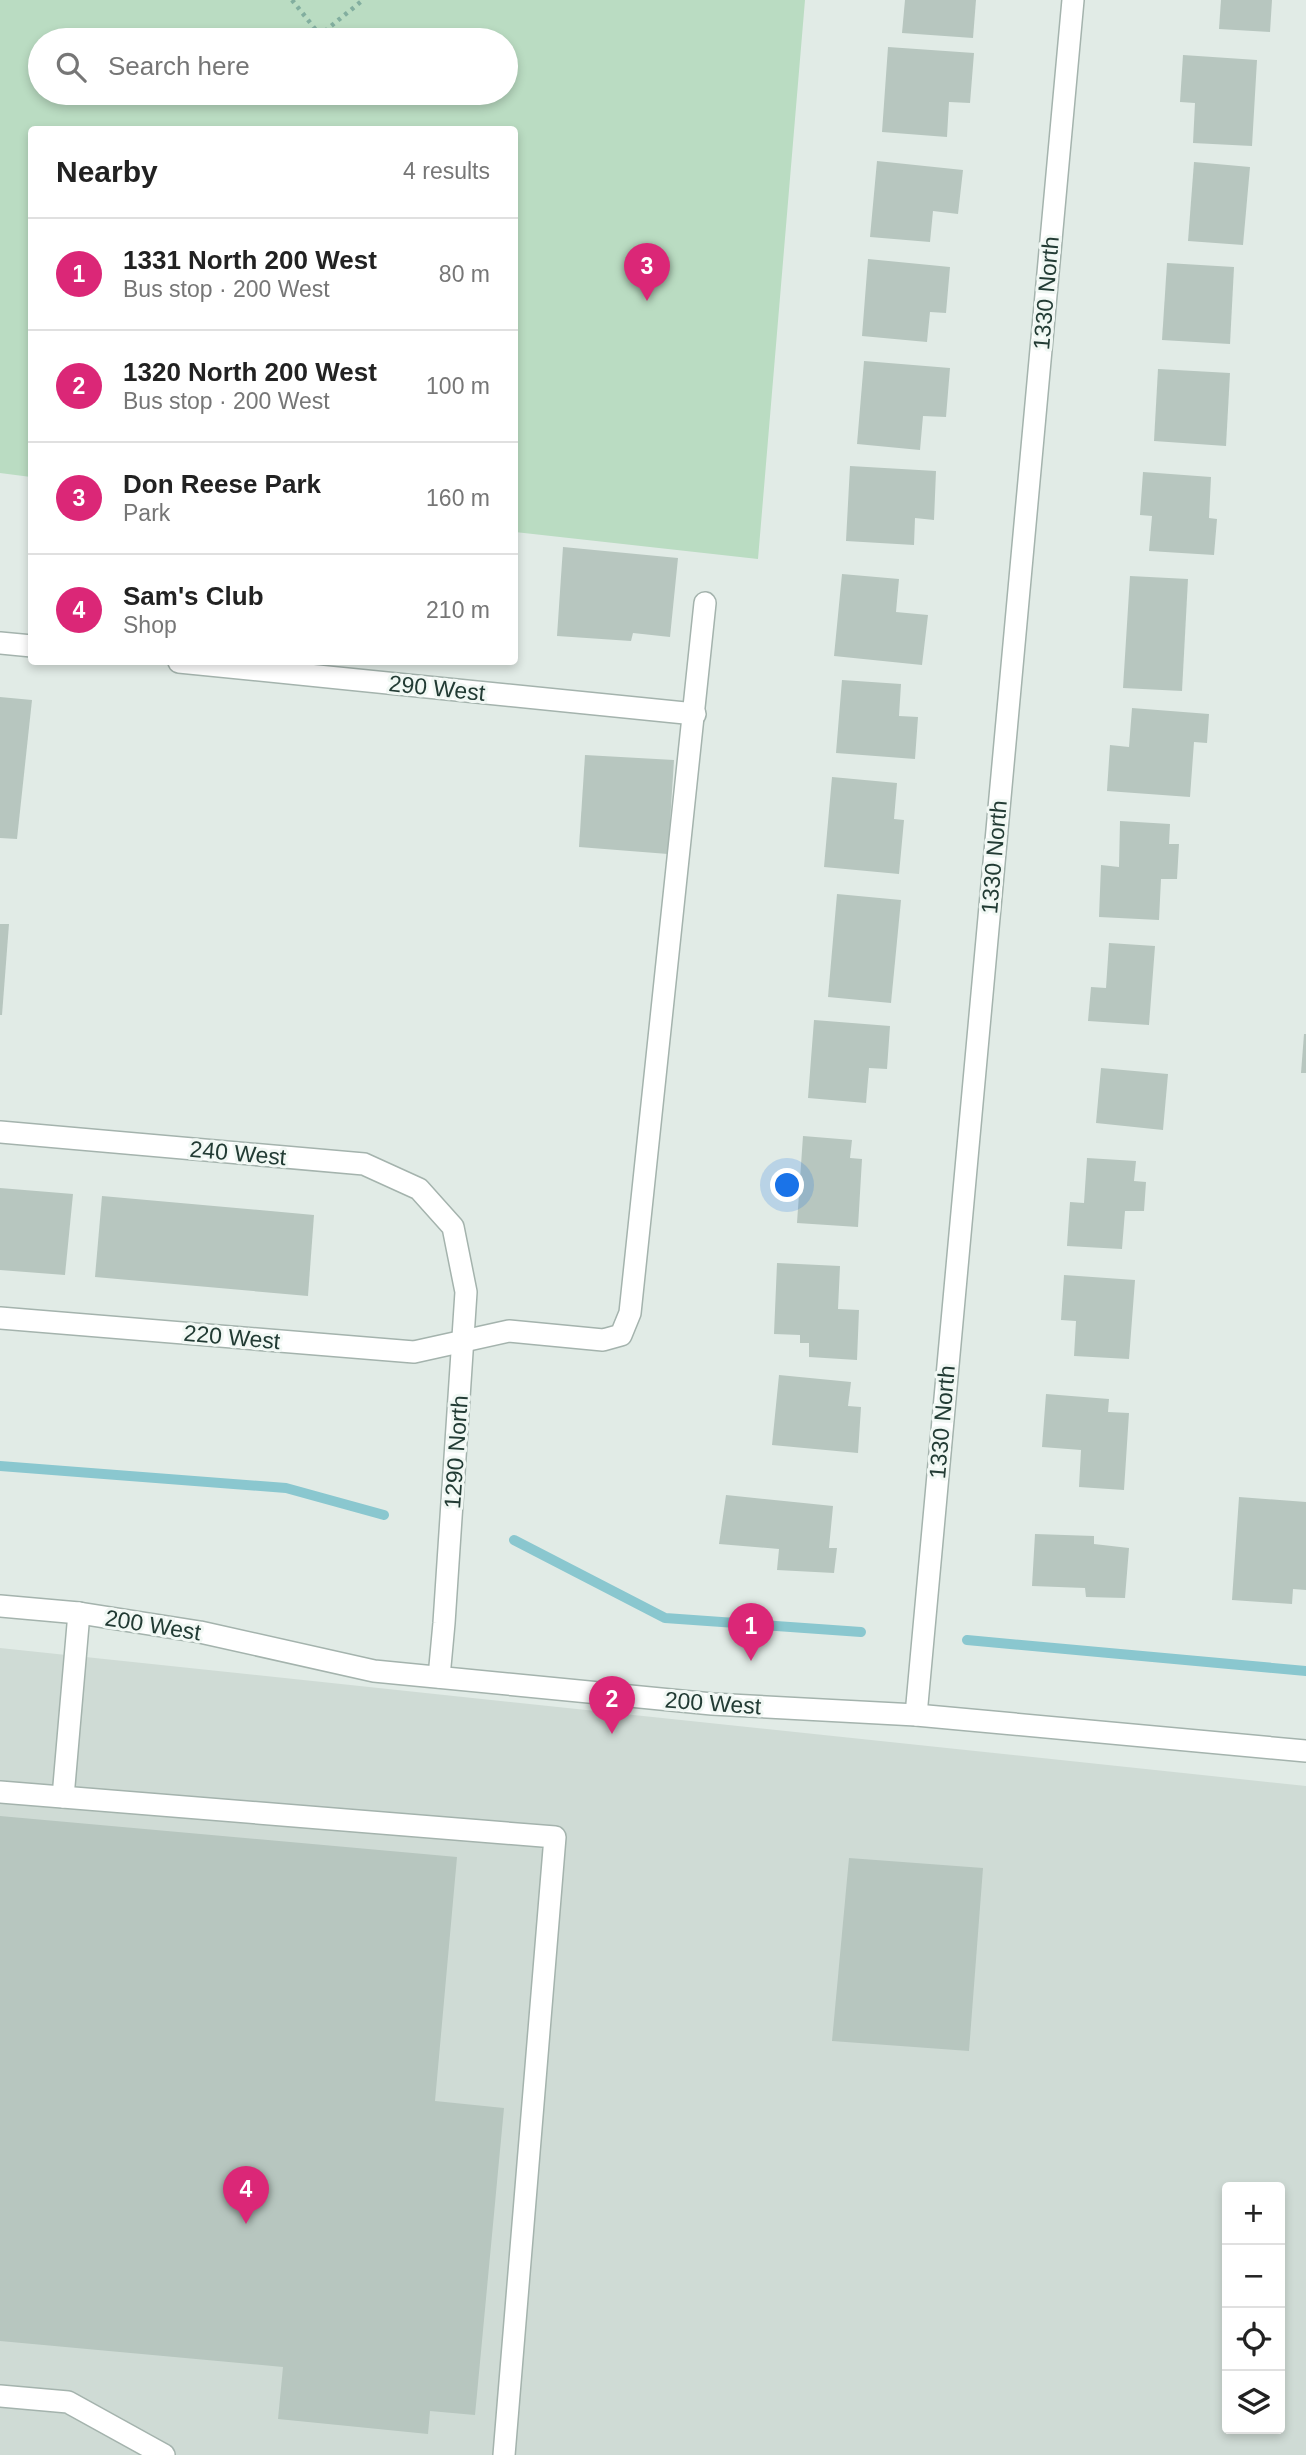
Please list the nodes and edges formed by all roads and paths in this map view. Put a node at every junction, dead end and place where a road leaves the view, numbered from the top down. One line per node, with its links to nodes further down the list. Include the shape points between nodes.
1 (292, 0): 4 (path)
2 (363, 0): 5 (path)
3 (1073, 0): 18 (street, 1330 North)
4 (313, 28)
5 (331, 28)
6 (705, 603): 10 (street)
7 (0, 643): 8 (street)
8 (28, 646)
9 (209, 665): 10 (street, 290 West)
10 (695, 713): 14 (street, 220 West, via 631,1313 621,1335 603,1340 509,1331)
11 (0, 1132): 12 (street, 240 West, via 363,1164 419,1189)
12 (453, 1227): 14 (street, 1290 North, via 466,1292)
13 (0, 1318): 14 (street, 220 West, via 414,1353)
14 (463, 1343): 17 (street, 1290 North)
15 (0, 1606): 16 (street, 200 West)
16 (79, 1613): 17 (street, 200 West, via 200,1632 373,1671); 21 (street)
17 (439, 1677): 18 (street, 200 West, via 712,1704)
18 (916, 1715): 19 (street, 200 West)
19 (1306, 1752)
20 (0, 1792): 21 (street)
21 (63, 1797): 24 (street, via 555,1837)
22 (0, 2396): 23 (street, via 68,2402)
23 (164, 2455)
24 (504, 2455)

